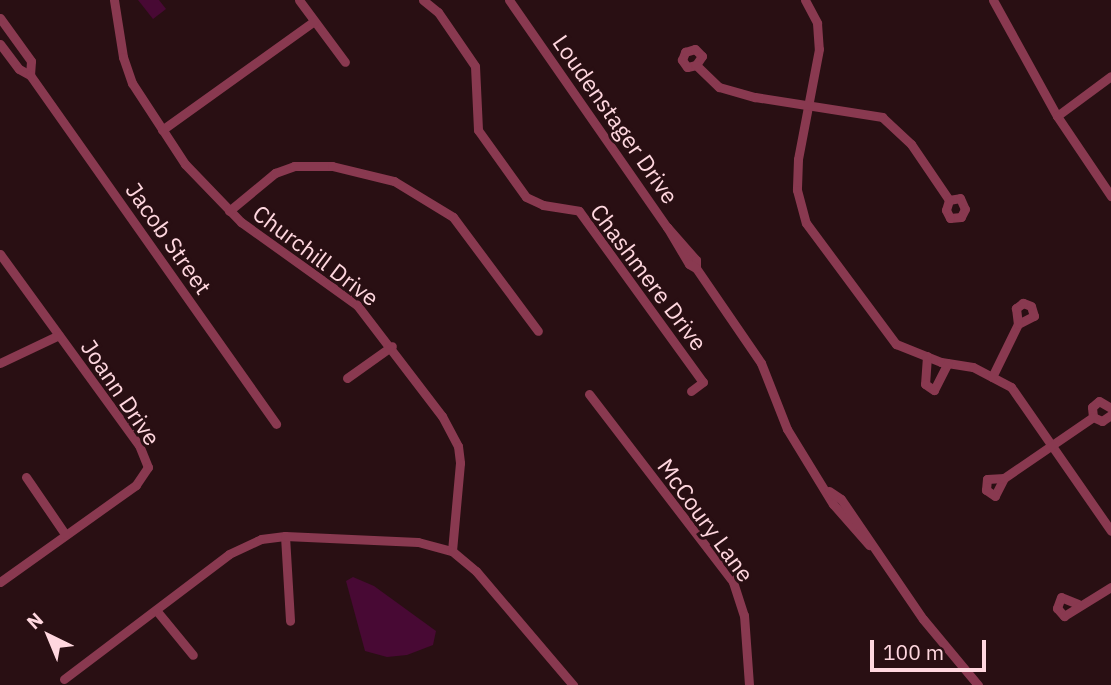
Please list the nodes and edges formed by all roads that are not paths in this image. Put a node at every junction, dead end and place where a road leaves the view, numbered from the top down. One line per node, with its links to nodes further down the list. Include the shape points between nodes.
1 (114, 0): 16 (street, Churchill Drive, via 127,69)
2 (299, 0): 8 (street)
3 (423, 0): 30 (street, Chashmere Drive, via 438,12 475,66 478,130 526,197 579,211 703,382)
4 (509, 0): 52 (street, Loudenstager Drive, via 667,227 696,260 696,268 761,363 787,429 829,491 841,499 869,545)
5 (804, 0): 14 (street, via 817,23 818,49)
6 (993, 0): 15 (street)
7 (0, 18): 12 (street, Jacob Street, via 31,61)
8 (314, 21): 10 (street); 16 (street)
9 (0, 44): 12 (street, Jacob Street, via 19,69)
10 (345, 62)
11 (696, 65): 14 (street, via 719,87)
12 (30, 75): 35 (street, Jacob Street)
13 (1111, 76): 15 (street)
14 (809, 105): 18 (street, via 889,122 911,144); 25 (street, via 797,190 806,223 896,344)
15 (1056, 116): 17 (street)
16 (162, 130): 19 (street, Churchill Drive, via 208,192)
17 (1111, 196)
18 (949, 200)
19 (229, 211): 22 (street, via 275,173 294,166 332,166 394,181 453,218); 24 (street, Churchill Drive, via 339,290)
20 (0, 254): 23 (street, Joann Drive)
21 (1018, 324): 28 (street)
22 (538, 331)
23 (59, 335): 26 (street); 40 (street, Joann Drive, via 139,445 148,467 136,485)
24 (392, 346): 29 (street); 42 (street, Churchill Drive, via 458,446)
25 (927, 356): 27 (street); 27 (street, via 925,384 934,390)
26 (0, 363)
27 (948, 363): 28 (street)
28 (992, 377): 36 (street, via 1011,387)
29 (347, 378)
30 (691, 391)
31 (589, 394): 51 (street, McCoury Lane, via 733,582 744,615)
32 (1111, 408): 34 (street, via 1099,401 1092,407)
33 (1111, 415): 34 (street, via 1102,421)
34 (1093, 417): 36 (street)
35 (276, 424)
36 (1051, 444): 38 (street); 39 (street)
37 (26, 477): 40 (street)
38 (1004, 478)
39 (1111, 531)
40 (65, 534): 43 (street, Joann Drive)
41 (285, 536): 42 (street, via 410,541); 46 (street, via 246,544); 47 (street)
42 (452, 551): 50 (street, via 476,571)
43 (0, 582)
44 (1111, 587): 45 (street)
45 (1078, 604)
46 (156, 610): 48 (street); 49 (street)
47 (290, 621)
48 (193, 655)
49 (64, 679)
50 (573, 685)
51 (749, 685)
52 (978, 685)

